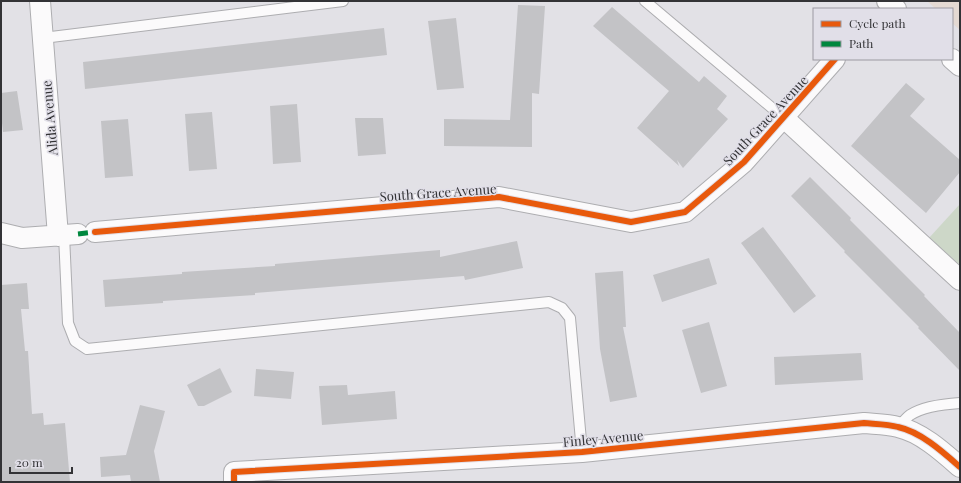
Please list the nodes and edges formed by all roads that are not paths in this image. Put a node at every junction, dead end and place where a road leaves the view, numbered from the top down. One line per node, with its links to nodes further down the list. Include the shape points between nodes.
1 (40, 1): 6 (street, Alida Avenue)
2 (343, 1): 6 (lane)
3 (645, 1): 8 (lane)
4 (887, 1): 5 (street)
5 (895, 8)
6 (43, 38): 10 (street, Alida Avenue)
7 (834, 60): 8 (street, South Grace Avenue)
8 (784, 118): 10 (street, South Grace Avenue, via 744,162 685,212 630,222 499,197); 11 (street)
9 (1, 233): 10 (street, South Grace Avenue, via 22,238)
10 (74, 234): 14 (lane, via 68,323 75,341 86,349 550,302 562,308 570,318)
11 (960, 280)
12 (960, 403): 13 (lane, via 925,408 910,415)
13 (898, 426): 14 (street, Finley Avenue, via 864,423); 15 (street, Finley Avenue, via 933,444)
14 (582, 452): 16 (street, Finley Avenue)
15 (960, 467)
16 (234, 477)

